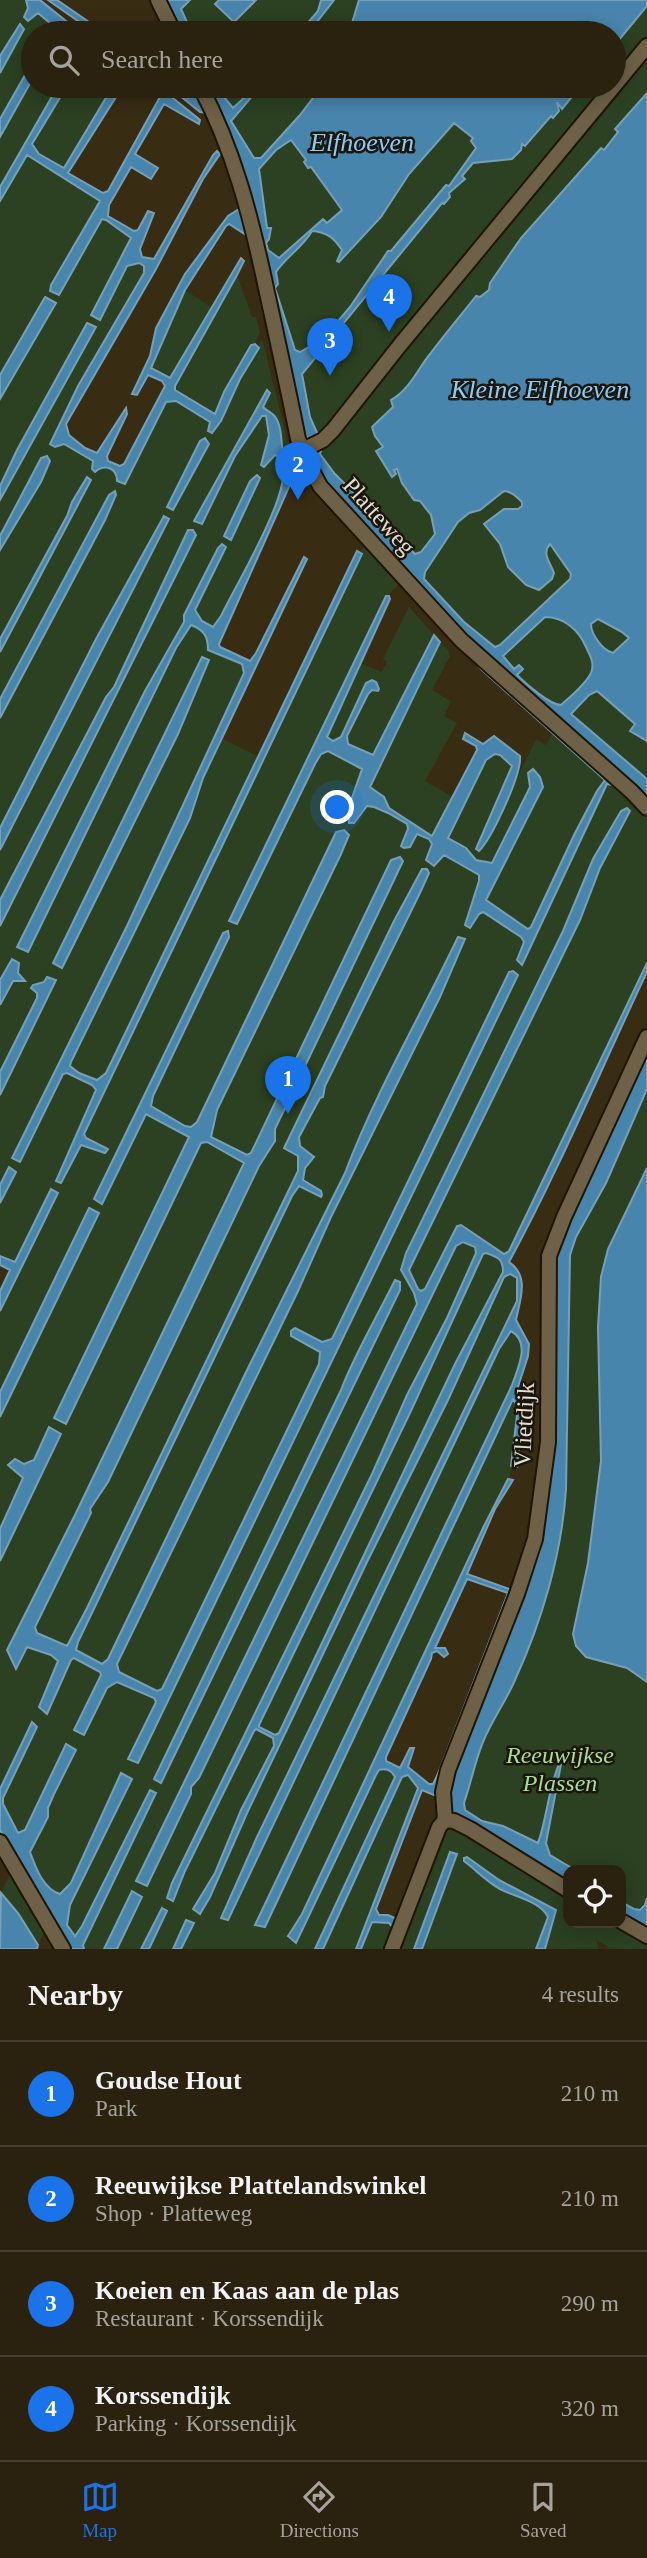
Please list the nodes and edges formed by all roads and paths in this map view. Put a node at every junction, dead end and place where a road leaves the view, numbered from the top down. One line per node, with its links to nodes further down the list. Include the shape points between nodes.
1 (158, 0): 2 (street)
2 (168, 21)
3 (647, 46): 4 (street)
4 (626, 71)
5 (206, 98): 7 (street, Platteweg, via 242,187 298,439)
6 (604, 98): 7 (street, via 332,430)
7 (310, 446): 8 (street, Platteweg, via 320,486 461,640)
8 (647, 808)
9 (647, 1037): 10 (street, Vlietdijk, via 549,1256 548,1442 535,1539 448,1770 443,1792)
10 (445, 1819): 12 (street, via 470,1829); 16 (street)
11 (0, 1842): 15 (street)
12 (563, 1887)
13 (626, 1924): 14 (street)
14 (647, 1936)
15 (63, 1949)
16 (392, 1949)

